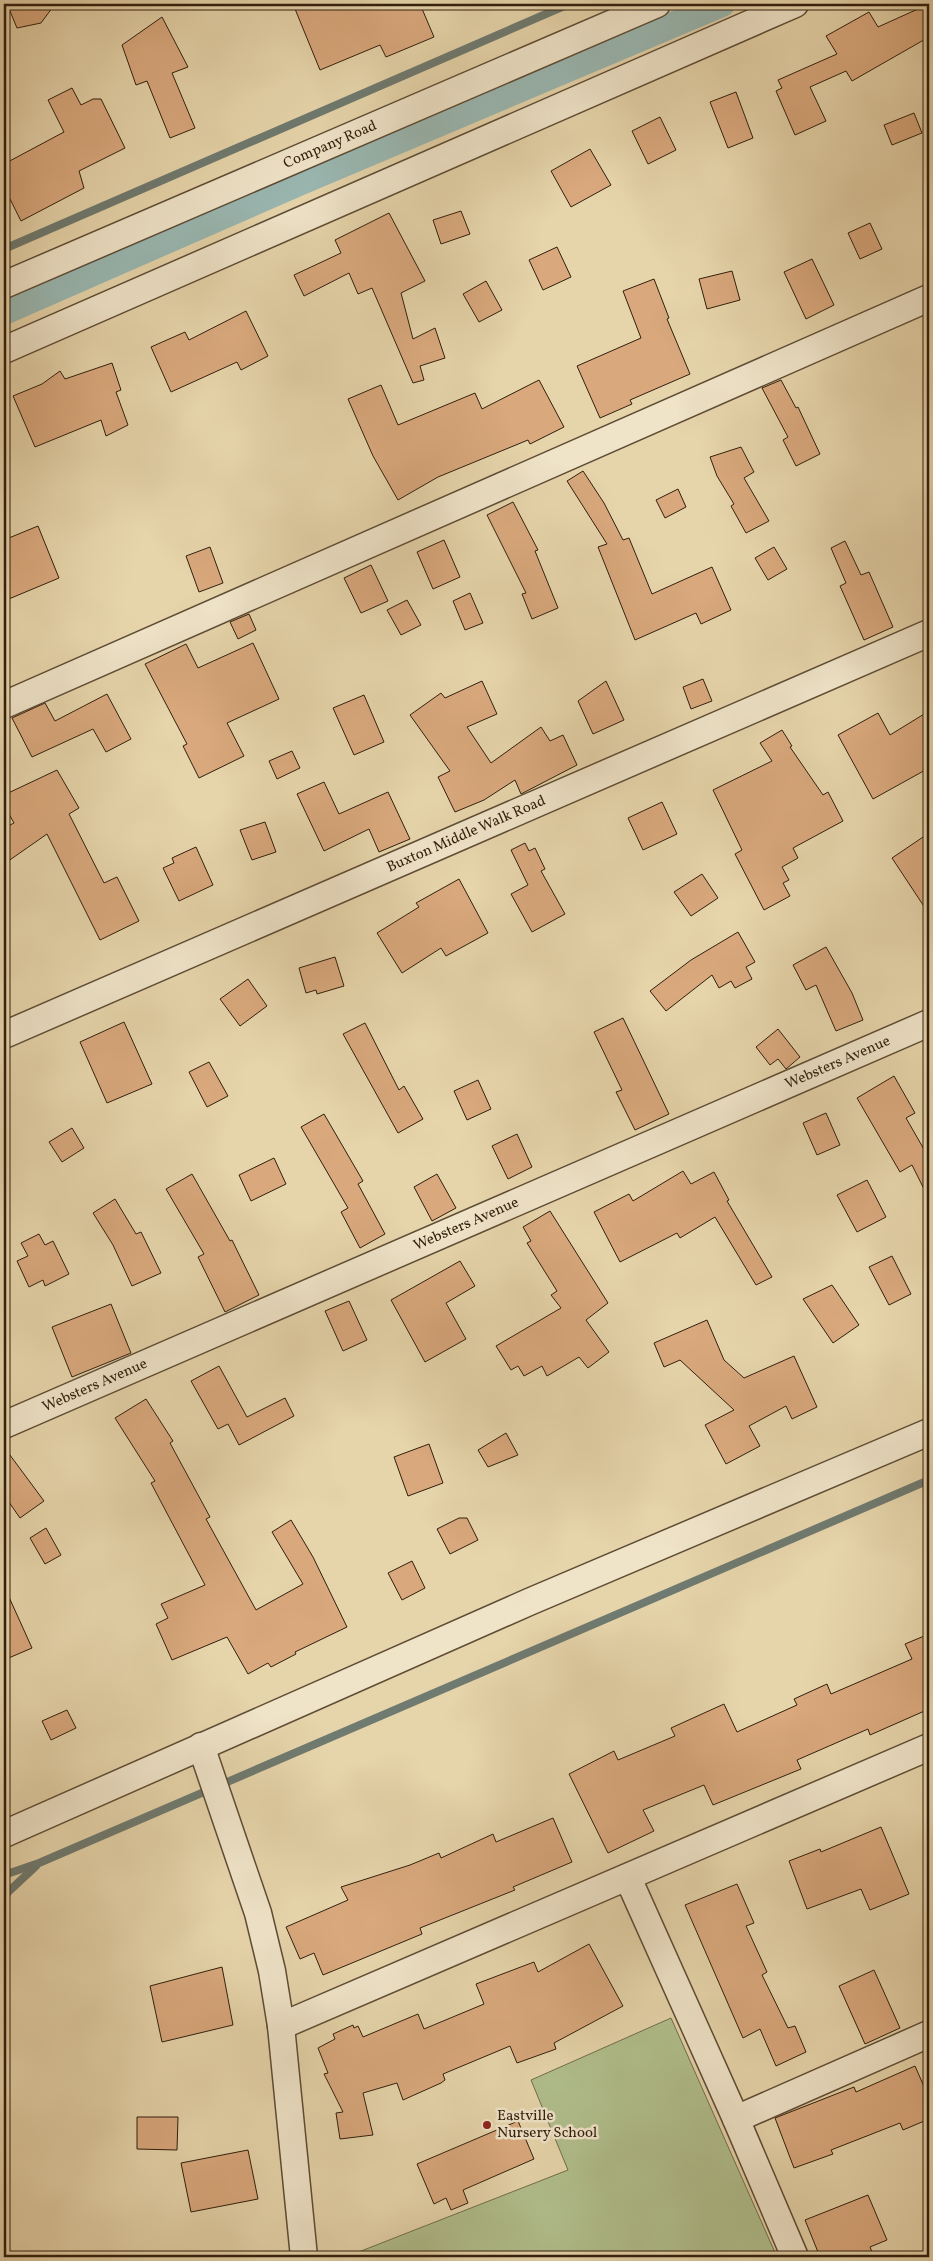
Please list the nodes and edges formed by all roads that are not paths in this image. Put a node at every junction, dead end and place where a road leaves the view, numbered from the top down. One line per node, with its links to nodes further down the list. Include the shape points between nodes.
1 (657, 4): 3 (street, Company Road)
2 (795, 4): 5 (street)
3 (4, 285)
4 (929, 298): 7 (street)
5 (4, 350)
6 (929, 633): 9 (street, Buxton Middle Walk Road)
7 (4, 705)
8 (929, 1023): 10 (street, Websters Avenue)
9 (4, 1035)
10 (4, 1425)
11 (929, 1432): 13 (street, via 520,1606)
12 (929, 1747): 15 (street)
13 (204, 1753): 14 (street); 16 (street, via 258,1913)
14 (4, 1834)
15 (628, 1878): 16 (street); 18 (street)
16 (281, 2026): 19 (street)
17 (929, 2034): 18 (street)
18 (736, 2118): 20 (street)
19 (304, 2257)
20 (795, 2257)

